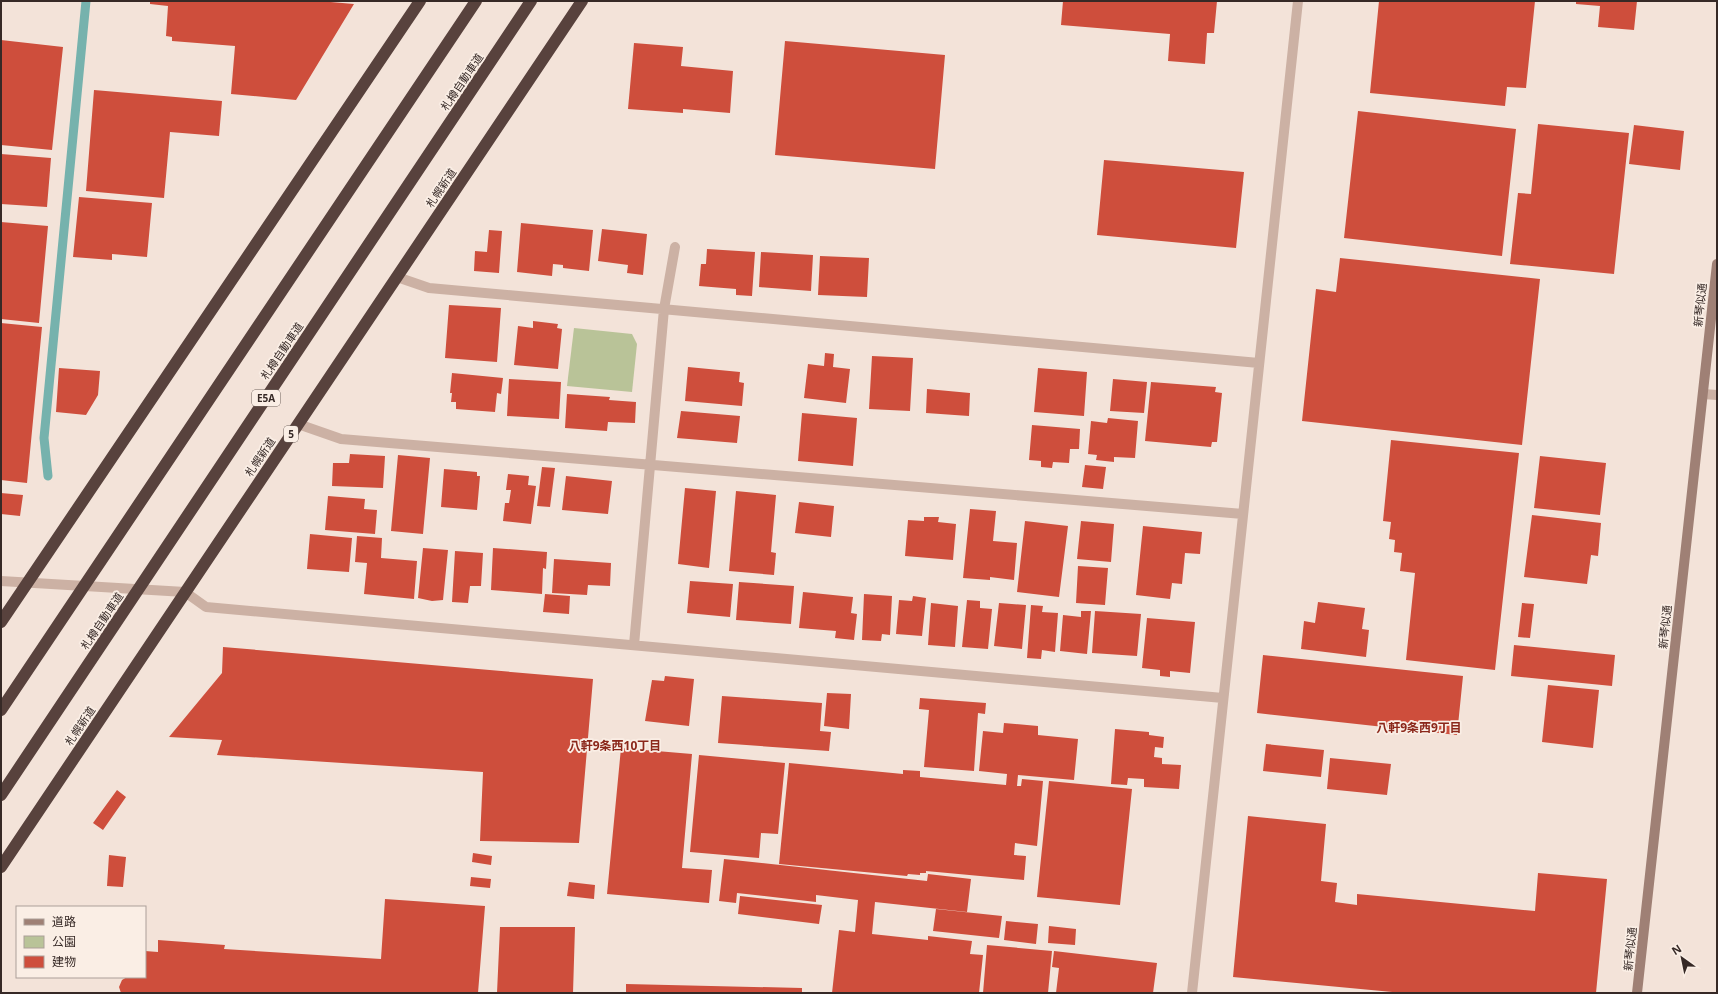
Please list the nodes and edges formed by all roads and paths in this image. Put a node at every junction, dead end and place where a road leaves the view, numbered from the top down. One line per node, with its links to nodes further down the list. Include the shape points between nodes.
1 (420, 1): 17 (highway)
2 (476, 1): 22 (highway, bridge)
3 (531, 1): 23 (highway, 札樽自動車道 / E5A, bridge)
4 (582, 1): 8 (highway, 札幌新道 / 5)
5 (1298, 1): 10 (street)
6 (675, 247): 9 (street)
7 (1717, 264): 11 (street, 新琴似通)
8 (397, 277): 9 (street, via 429,288); 13 (highway, 札幌新道 / 5)
9 (664, 310): 10 (street); 14 (street)
10 (1259, 363): 15 (street)
11 (1703, 394): 12 (street); 26 (street, 新琴似通)
12 (1717, 395)
13 (298, 424): 14 (street, via 341,439); 18 (highway, 札幌新道 / 5)
14 (650, 465): 15 (street); 20 (street)
15 (1243, 514): 21 (street)
16 (1, 581): 17 (street)
17 (27, 583): 18 (street); 19 (highway)
18 (185, 592): 20 (street, via 206,607); 24 (highway, 札幌新道 / 5)
19 (1, 622)
20 (634, 645): 21 (street)
21 (1223, 698): 25 (street)
22 (1, 710)
23 (1, 796)
24 (1, 867)
25 (1192, 993)
26 (1637, 993)

